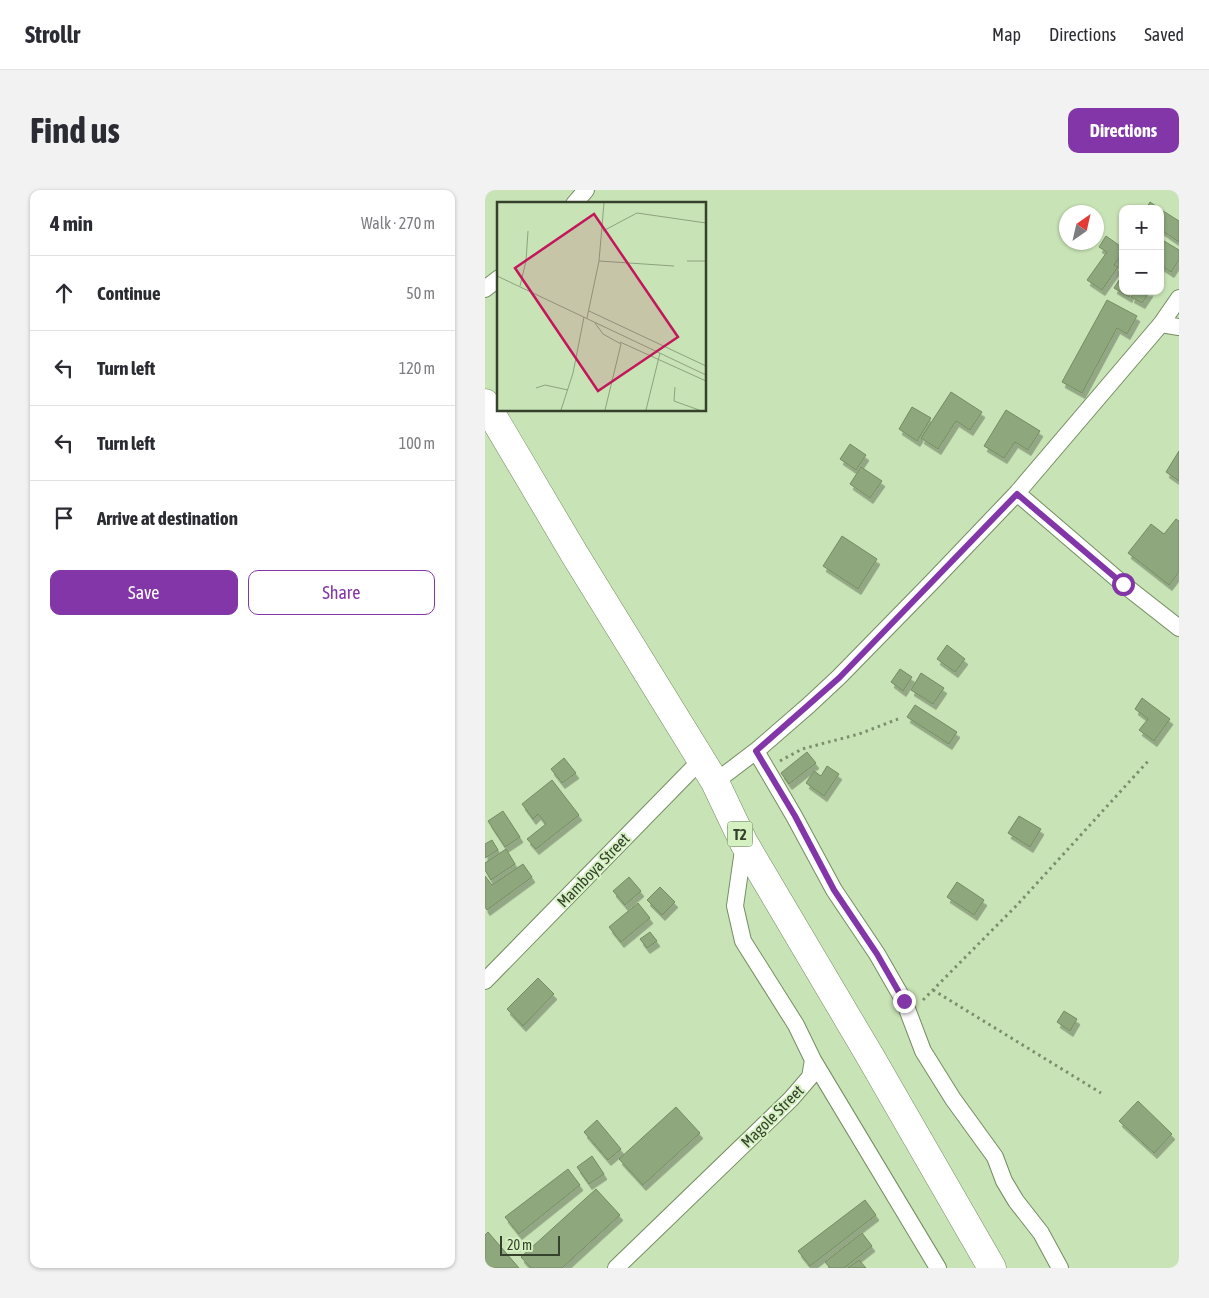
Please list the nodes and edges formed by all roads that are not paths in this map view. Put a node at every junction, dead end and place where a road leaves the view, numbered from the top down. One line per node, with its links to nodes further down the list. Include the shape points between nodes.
1 (586, 190): 2 (street)
2 (577, 202)
3 (497, 280): 4 (street)
4 (485, 289)
5 (1179, 298): 6 (street, Mamboya Street)
6 (1161, 324): 7 (street); 9 (street, Mamboya Street)
7 (1179, 327)
8 (485, 403): 12 (highway, T2)
9 (1017, 494): 10 (street); 11 (street, Mamboya Street, via 839,678)
10 (1179, 628)
11 (756, 751): 12 (street, Mamboya Street); 19 (street, via 834,890 904,1001 923,1051 995,1158 1016,1202 1041,1233)
12 (708, 771): 13 (highway, T2); 14 (street, Mamboya Street)
13 (744, 843): 15 (street, via 735,906 743,942 796,1025); 18 (highway, T2)
14 (485, 981)
15 (813, 1060): 16 (street, Magole Street, via 810,1077 791,1099); 17 (street)
16 (616, 1268)
17 (938, 1268)
18 (992, 1268)
19 (1060, 1268)

